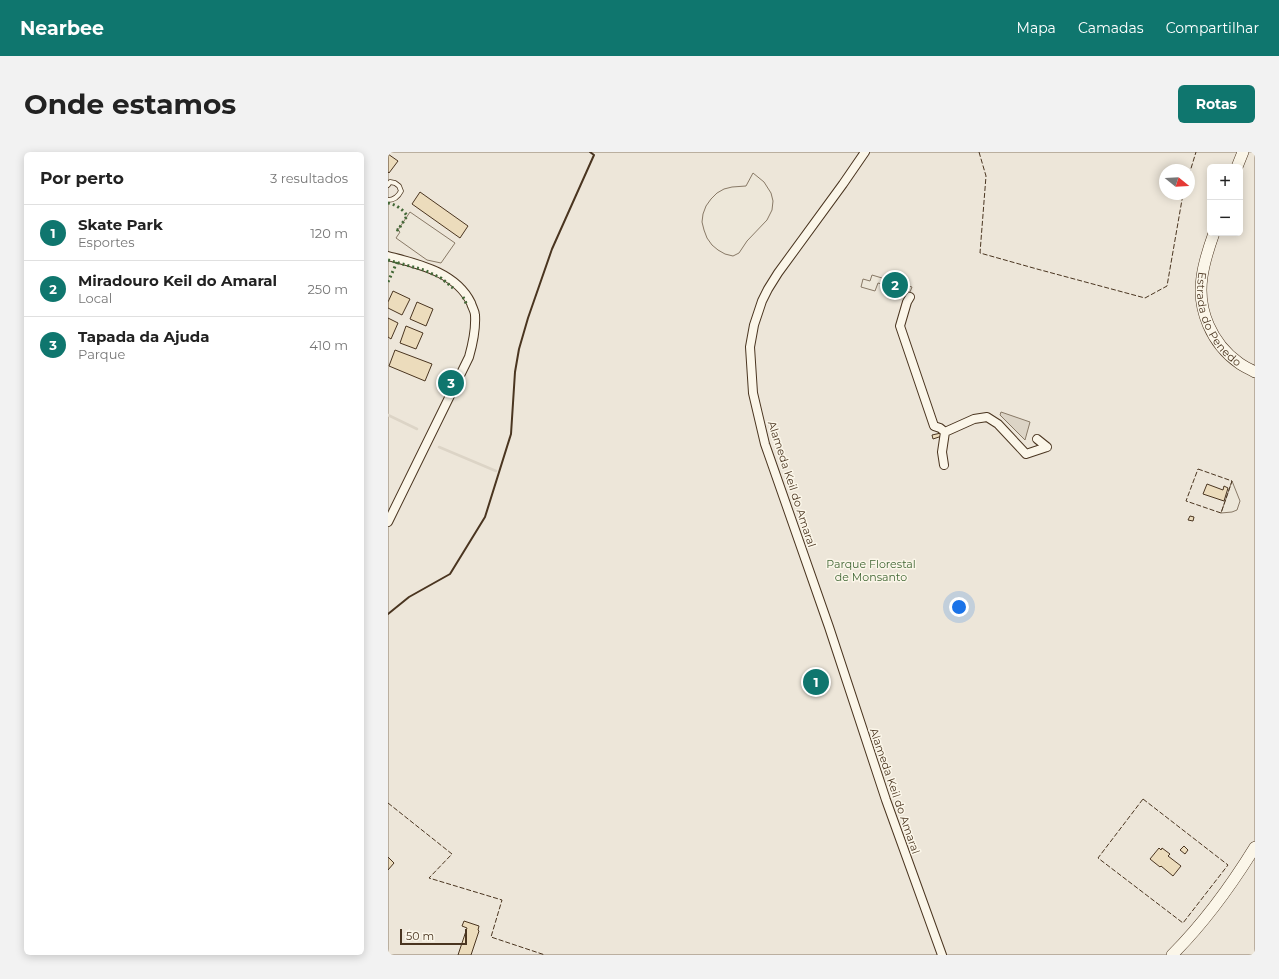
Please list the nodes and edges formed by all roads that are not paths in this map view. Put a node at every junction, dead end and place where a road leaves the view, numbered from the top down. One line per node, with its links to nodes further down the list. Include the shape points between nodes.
1 (865, 152): 15 (street, Alameda Keil do Amaral, via 778,273 762,301 750,347 753,393 765,444 829,626 886,800)
2 (1243, 152): 3 (street)
3 (1238, 164)
4 (388, 185): 5 (lane, via 390,182 395,183 401,191 393,200)
5 (388, 200)
6 (1213, 236): 9 (street, Estrada do Penedo, via 1202,277 1203,312 1210,330 1222,347 1240,365)
7 (388, 256): 13 (street, via 432,269 447,277 467,294 475,313 475,332 469,357)
8 (910, 297): 10 (street, via 900,326 934,426)
9 (1255, 372)
10 (945, 432): 11 (street, via 987,417 998,424 1026,454 1047,447); 12 (street, via 942,452)
11 (1038, 438)
12 (944, 465)
13 (388, 522)
14 (1255, 847): 16 (street, via 1227,890)
15 (942, 955)
16 (1172, 955)

